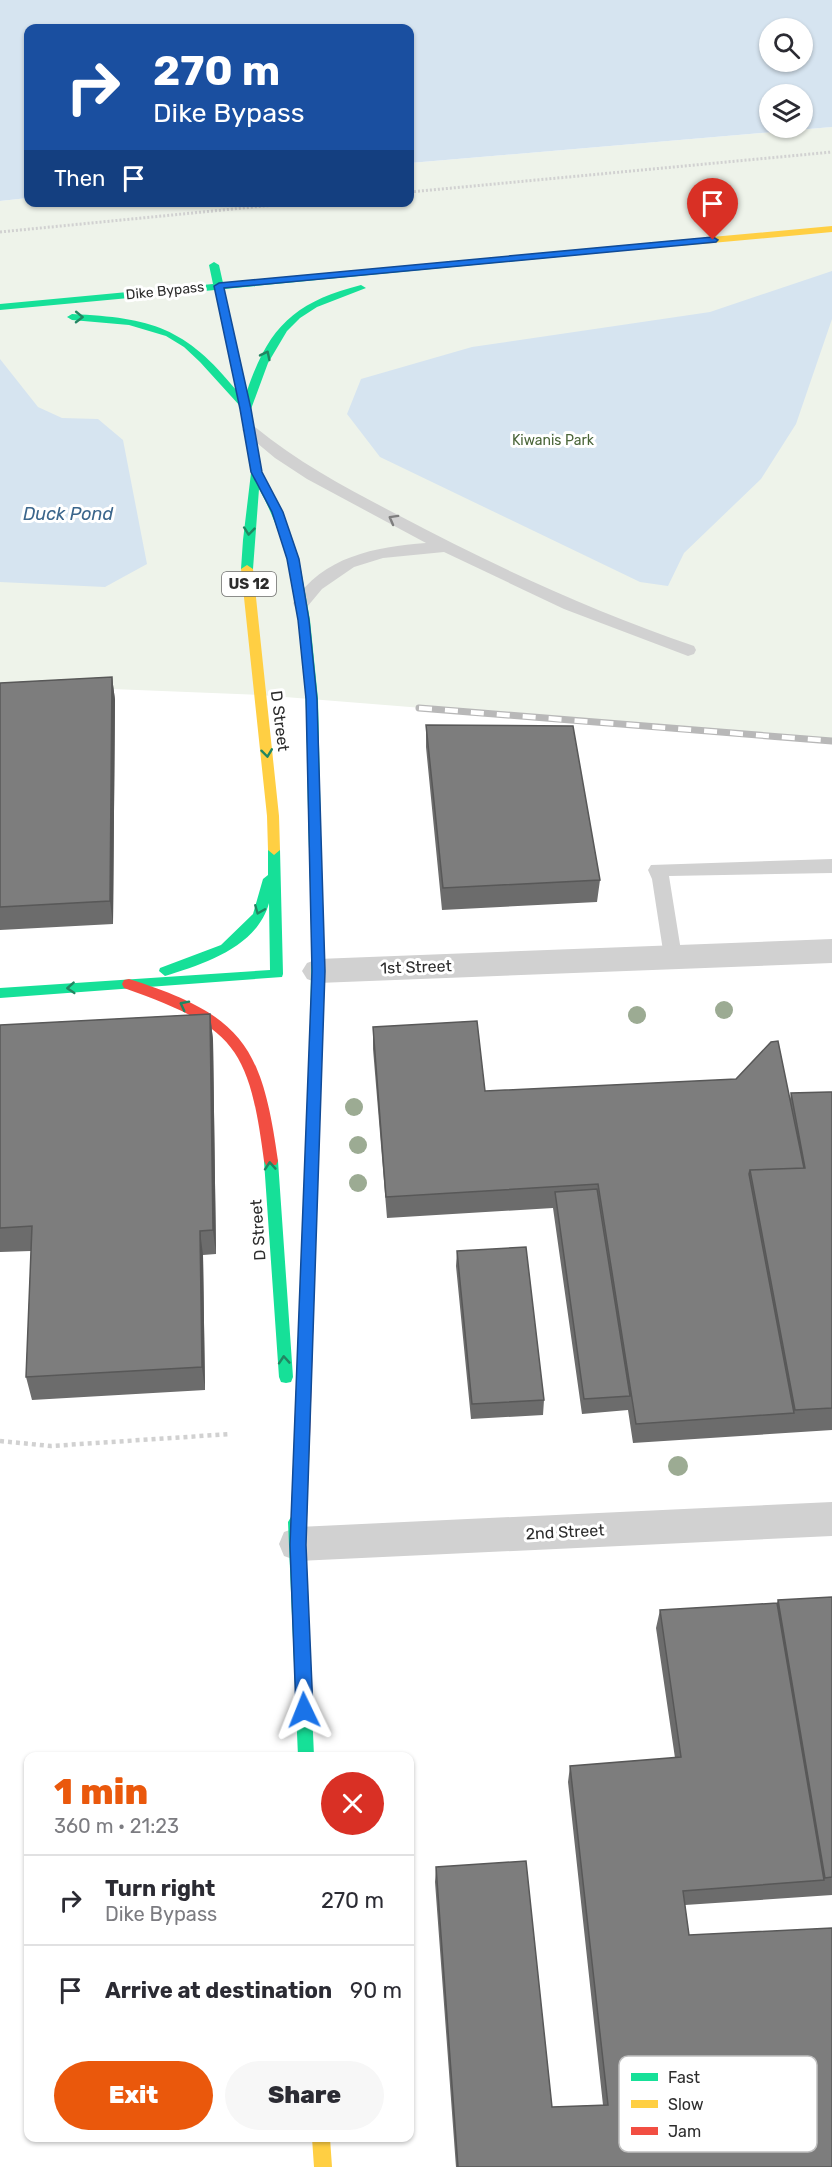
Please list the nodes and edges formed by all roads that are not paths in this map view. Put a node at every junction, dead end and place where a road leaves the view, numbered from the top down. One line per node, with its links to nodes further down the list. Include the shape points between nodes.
1 (832, 229): 2 (main road, Dike Bypass)
2 (807, 231): 4 (main road, Dike Bypass); 9 (main road, one-way to 2, via 274,337 300,309 341,292)
3 (213, 265): 4 (main road, D Street / US 12)
4 (219, 286): 5 (main road, Dike Bypass); 9 (main road, D Street / US 12)
5 (0, 307)
6 (58, 317): 9 (main road, one-way to 9, via 116,320 165,331 195,348)
7 (23, 319): 8 (main road)
8 (0, 320)
9 (246, 409): 10 (main road, D Street / US 12)
10 (250, 430): 11 (main road, D Street / US 12); 12 (lane, one-way to 10, via 304,472)
11 (256, 472): 13 (main road, D Street, via 286,535); 15 (main road, D Street / US 12, one-way to 15, via 247,565)
12 (445, 547): 13 (lane, via 350,561 316,582); 14 (lane, via 601,618)
13 (301, 603): 19 (main road, D Street, via 312,699)
14 (688, 650)
15 (276, 854): 20 (main road, one-way to 20, via 259,916 226,948); 20 (main road, D Street / US 12, via 282,973)
16 (832, 866): 18 (lane, via 657,870)
17 (832, 951): 18 (street, 1st Street)
18 (673, 957): 19 (street, 1st Street)
19 (313, 971): 25 (main road, D Street)
20 (129, 984): 21 (main road, US 12, one-way to 21); 22 (main road, D Street, one-way to 20, via 269,1157 258,1088 245,1054 232,1035 210,1019 171,998)
21 (0, 993)
22 (286, 1392)
23 (288, 1415): 25 (main road, D Street)
24 (832, 1519): 25 (street, 2nd Street)
25 (298, 1545): 26 (main road, D Street)
26 (306, 1752)
27 (321, 2142): 28 (main road)
28 (323, 2167)

